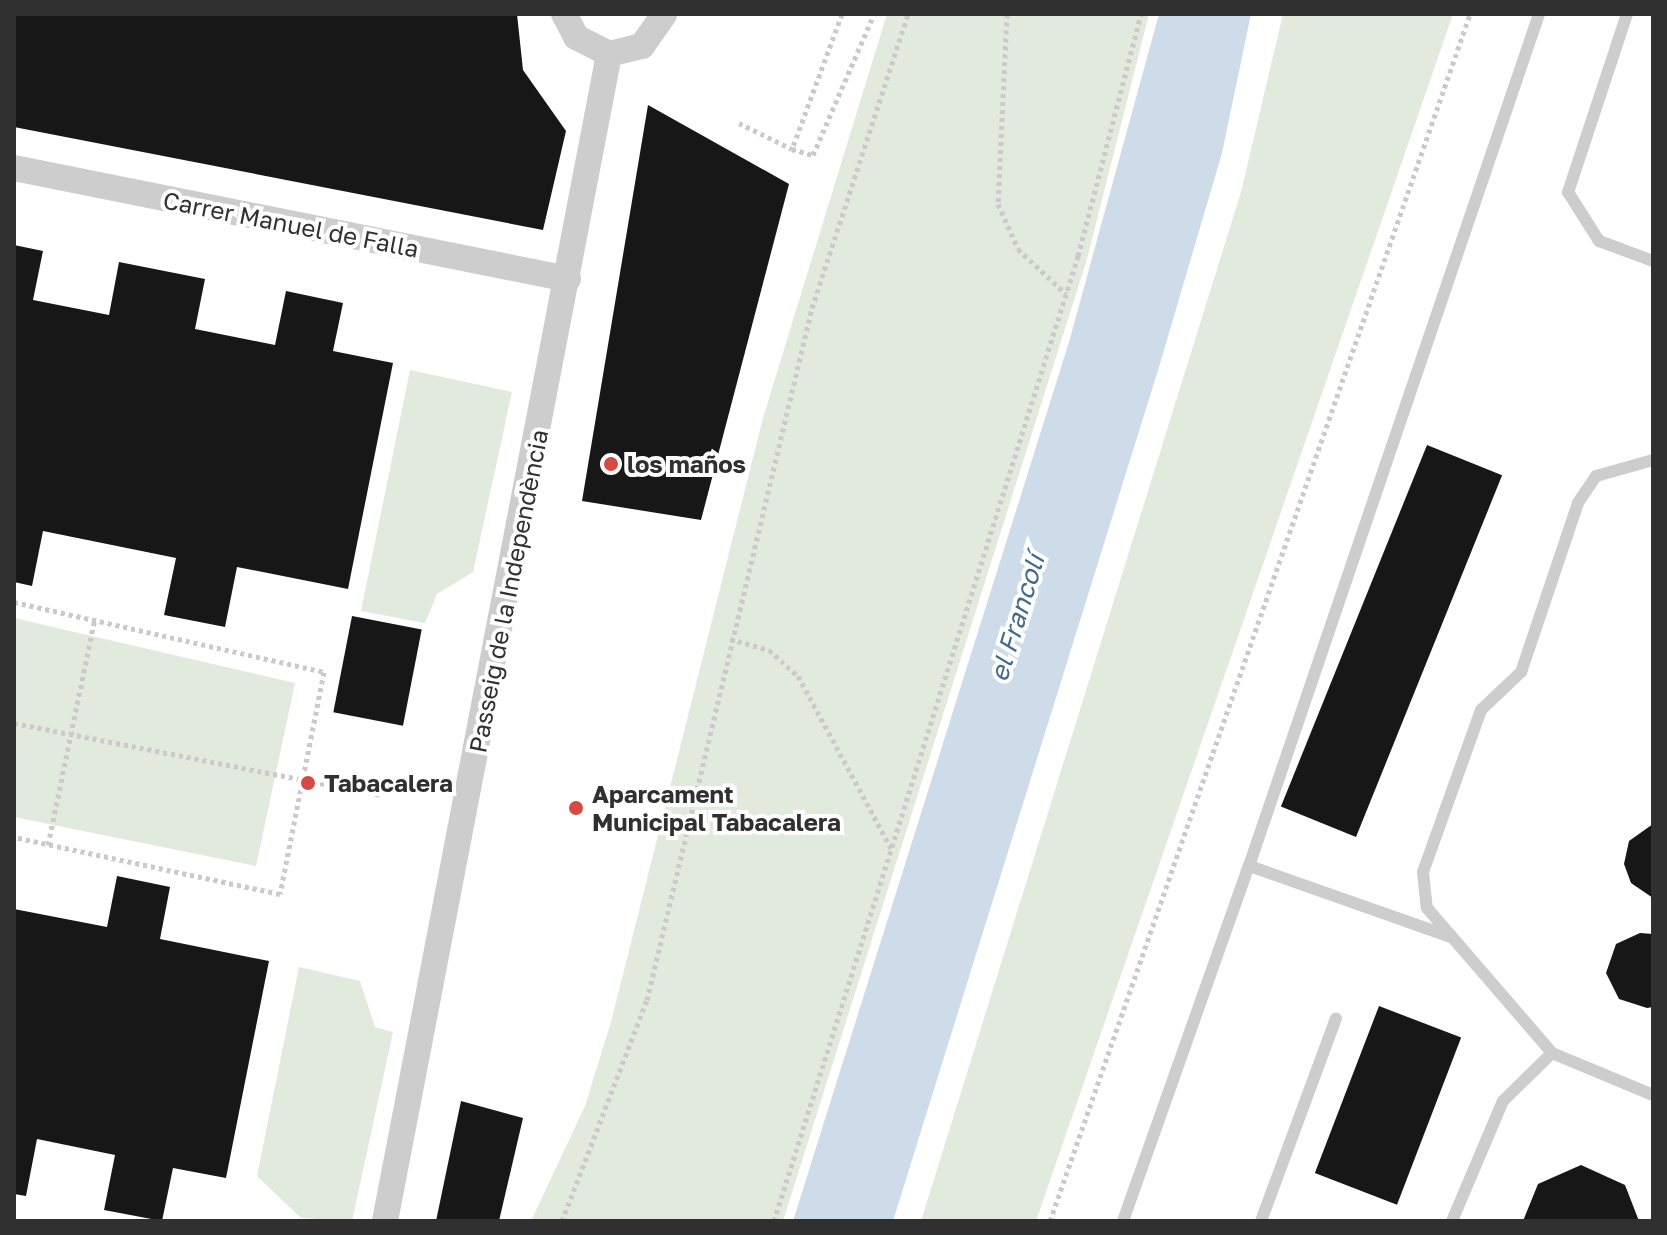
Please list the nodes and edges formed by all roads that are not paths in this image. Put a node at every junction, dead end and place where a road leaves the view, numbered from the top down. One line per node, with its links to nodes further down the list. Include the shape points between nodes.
1 (564, 14): 5 (street, via 576,37)
2 (664, 14): 5 (street, via 642,46)
3 (1539, 14): 10 (lane)
4 (1627, 14): 7 (lane, via 1568,192 1599,241)
5 (609, 54): 8 (street, Passeig de la Independència)
6 (14, 168): 8 (street, Carrer Manuel de Falla)
7 (1653, 261)
8 (568, 279): 16 (street, Passeig de la Independència)
9 (1653, 460): 11 (lane, via 1596,476 1578,503 1521,672 1481,710 1423,872 1427,908)
10 (1249, 866): 11 (lane); 17 (lane)
11 (1451, 937): 13 (lane)
12 (1336, 1018): 15 (lane)
13 (1552, 1053): 14 (lane); 18 (lane, via 1503,1101)
14 (1653, 1095)
15 (1265, 1220)
16 (385, 1221)
17 (1123, 1221)
18 (1452, 1221)

